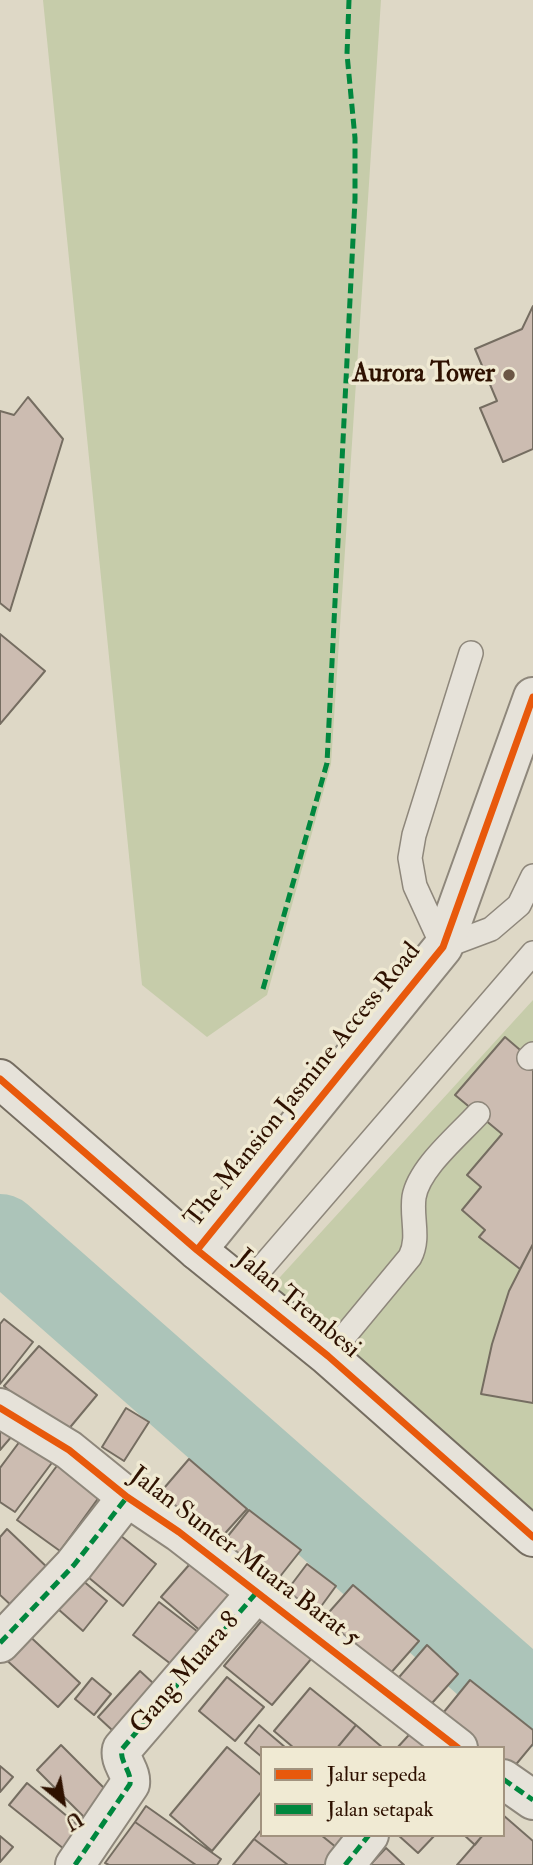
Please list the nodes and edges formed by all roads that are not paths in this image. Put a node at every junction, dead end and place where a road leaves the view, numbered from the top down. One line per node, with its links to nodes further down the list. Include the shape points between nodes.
1 (471, 653): 4 (lane, via 410,858 415,886)
2 (533, 697): 4 (street, The Mansion Jasmine Access Road)
3 (533, 876): 4 (lane, via 519,905 491,929)
4 (443, 947): 8 (street, The Mansion Jasmine Access Road)
5 (533, 953): 9 (lane)
6 (0, 1079): 8 (street, Jalan Trembesi)
7 (478, 1114): 10 (lane, via 423,1175 416,1189 415,1247 410,1257)
8 (198, 1251): 9 (street, Jalan Trembesi)
9 (245, 1287): 10 (street, Jalan Trembesi)
10 (328, 1356): 13 (street, Jalan Trembesi)
11 (0, 1408): 12 (street, Jalan Sunter Muara Barat 5, via 69,1450)
12 (127, 1497): 14 (street, Jalan Sunter Muara Barat 5); 15 (street, via 75,1565)
13 (533, 1538)
14 (257, 1592): 16 (street, Jalan Sunter Muara Barat 5); 20 (street, Gang Muara 8, via 122,1749 130,1784)
15 (0, 1643)
16 (454, 1746)
17 (505, 1780): 18 (street)
18 (533, 1800)
19 (367, 1837): 21 (street)
20 (75, 1865)
21 (345, 1865)

